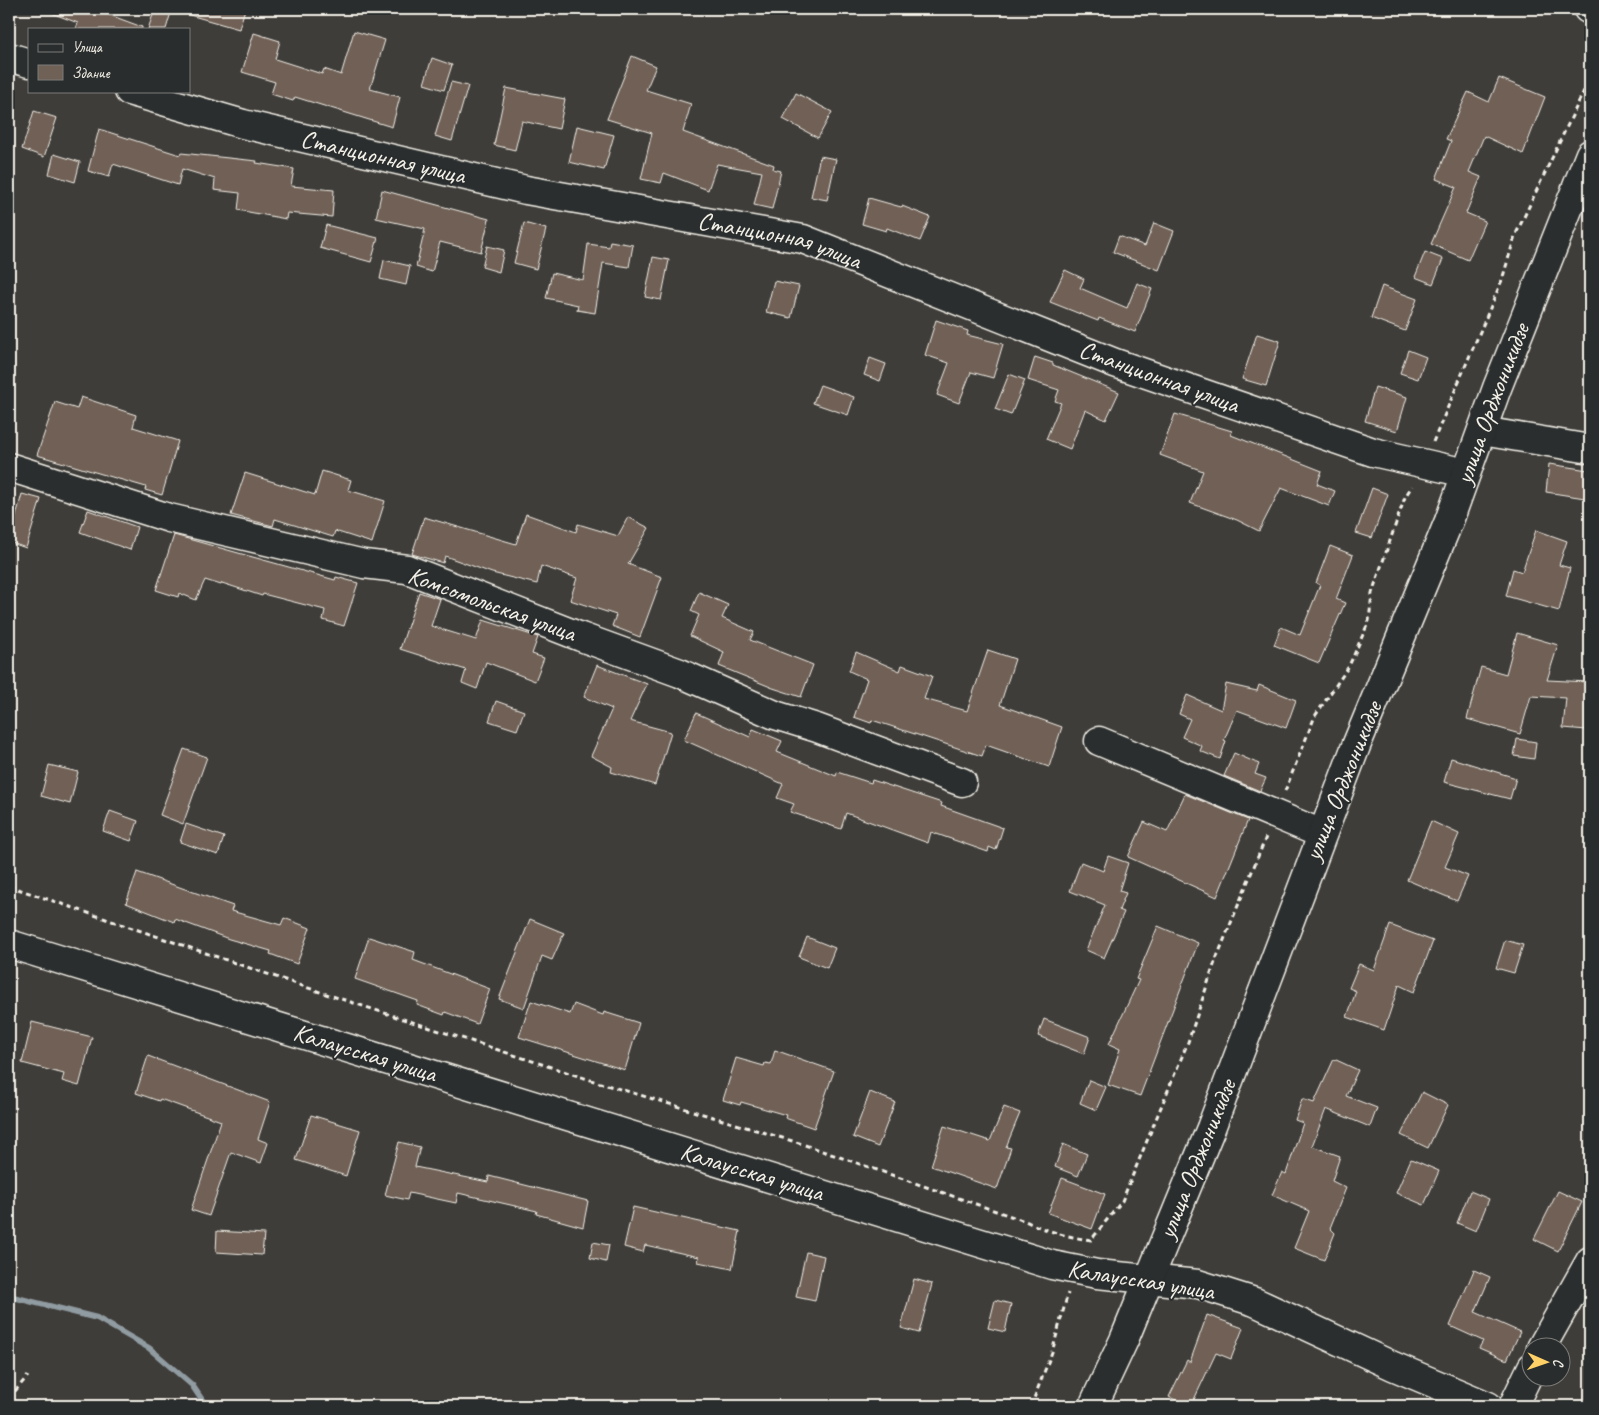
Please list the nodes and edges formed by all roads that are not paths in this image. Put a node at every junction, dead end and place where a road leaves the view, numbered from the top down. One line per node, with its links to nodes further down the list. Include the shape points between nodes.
1 (9, 57): 2 (street)
2 (28, 62)
3 (132, 92): 8 (street, Станционная улица, via 243,124 526,190 803,239 1115,363 1373,452)
4 (1590, 154): 5 (street, улица Орджоникидзе, via 1496,388)
5 (1482, 431): 6 (street); 8 (street, улица Орджоникидзе)
6 (1590, 449)
7 (9, 467): 10 (street, Комсомольская улица, via 169,518 364,564 407,569 680,672 775,715)
8 (1466, 473): 11 (street, улица Орджоникидзе)
9 (1099, 741): 11 (street)
10 (962, 782)
11 (1322, 834): 14 (street, улица Орджоникидзе, via 1211,1128)
12 (9, 944): 14 (street, Калаусская улица, via 1052,1265)
13 (1590, 1261): 15 (street)
14 (1149, 1280): 17 (street, улица Орджоникидзе); 18 (street, Калаусская улица, via 1198,1284 1255,1302)
15 (1547, 1338)
16 (1522, 1388): 19 (street)
17 (1093, 1406)
18 (1488, 1406)
19 (1513, 1406)

